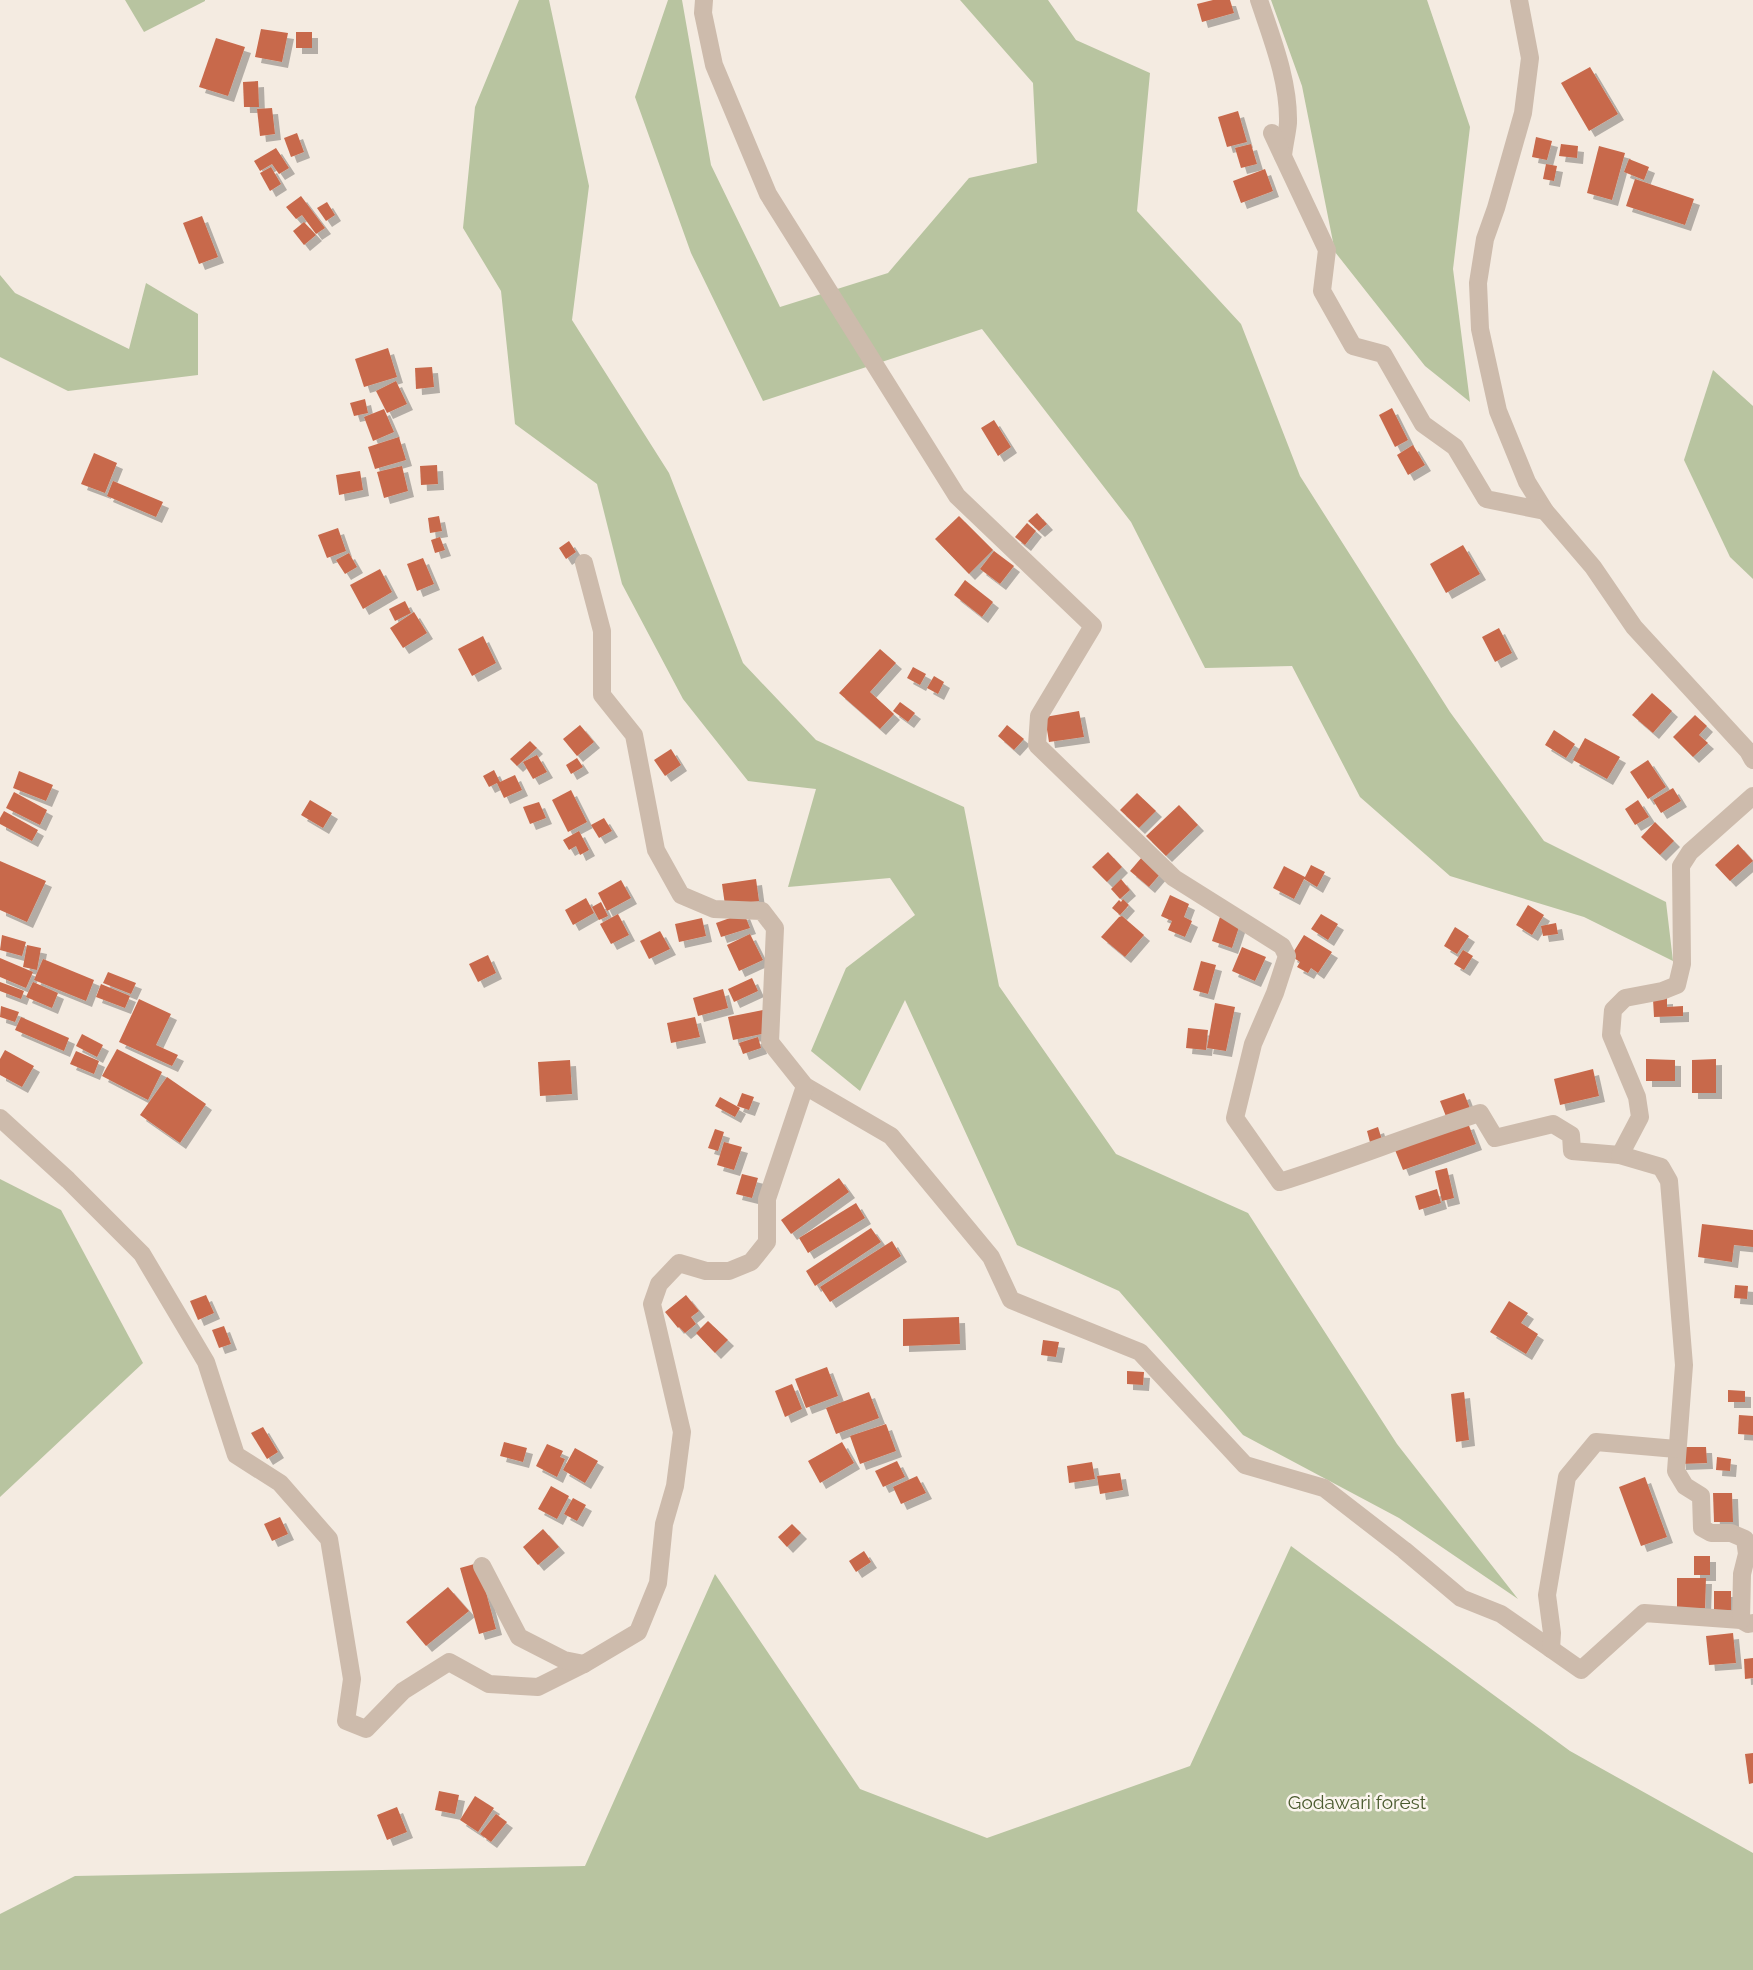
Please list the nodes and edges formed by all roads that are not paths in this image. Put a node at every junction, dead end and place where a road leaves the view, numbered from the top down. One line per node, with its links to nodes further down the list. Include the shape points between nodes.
1 (704, 0): 12 (street, via 714,65 768,194 957,496 1093,626 1039,716 1037,745 1174,878 1282,946 1287,956 1253,1044 1234,1118 1280,1182 1480,1113 1495,1138 1553,1124 1570,1135 1572,1151)
2 (1259, 0): 5 (street, via 1286,93)
3 (1519, 0): 6 (street, via 1530,58 1523,113 1485,239 1478,283 1480,329 1498,411 1527,482)
4 (1272, 133): 5 (street)
5 (1283, 156): 6 (street, via 1327,250 1322,291 1353,346 1383,354 1423,425 1455,447 1486,499)
6 (1545, 511): 8 (street, via 1593,567 1634,627)
7 (584, 563): 10 (street, via 602,631 602,695 634,735 656,849 681,895 714,909 762,911 775,928 769,1042)
8 (1753, 760)
9 (1753, 796): 12 (street, via 1690,852 1681,866 1682,964 1677,985 1625,998 1614,1010 1611,1035 1637,1097 1640,1117)
10 (805, 1086): 16 (street, via 891,1136 991,1257 1011,1300 1140,1352 1245,1465 1324,1488 1461,1598 1501,1614); 17 (street, via 766,1199 766,1242 751,1262 729,1271 706,1271 679,1262 659,1284 652,1304 682,1432 658,1583 638,1632)
11 (0, 1118): 17 (street, via 142,1254 206,1362 236,1455 281,1483 329,1539 352,1679 346,1721 366,1730 403,1691 449,1662 489,1684 538,1687)
12 (1620, 1155): 13 (street, via 1661,1167 1669,1181 1684,1365)
13 (1676, 1449): 15 (street, via 1676,1471 1685,1486 1701,1496 1702,1528 1745,1539 1742,1574); 16 (street, via 1596,1441 1567,1477 1547,1595)
14 (482, 1566): 17 (street, via 519,1637 564,1660)
15 (1747, 1622): 16 (street, via 1644,1613 1581,1671)
16 (1551, 1649)
17 (584, 1664)

